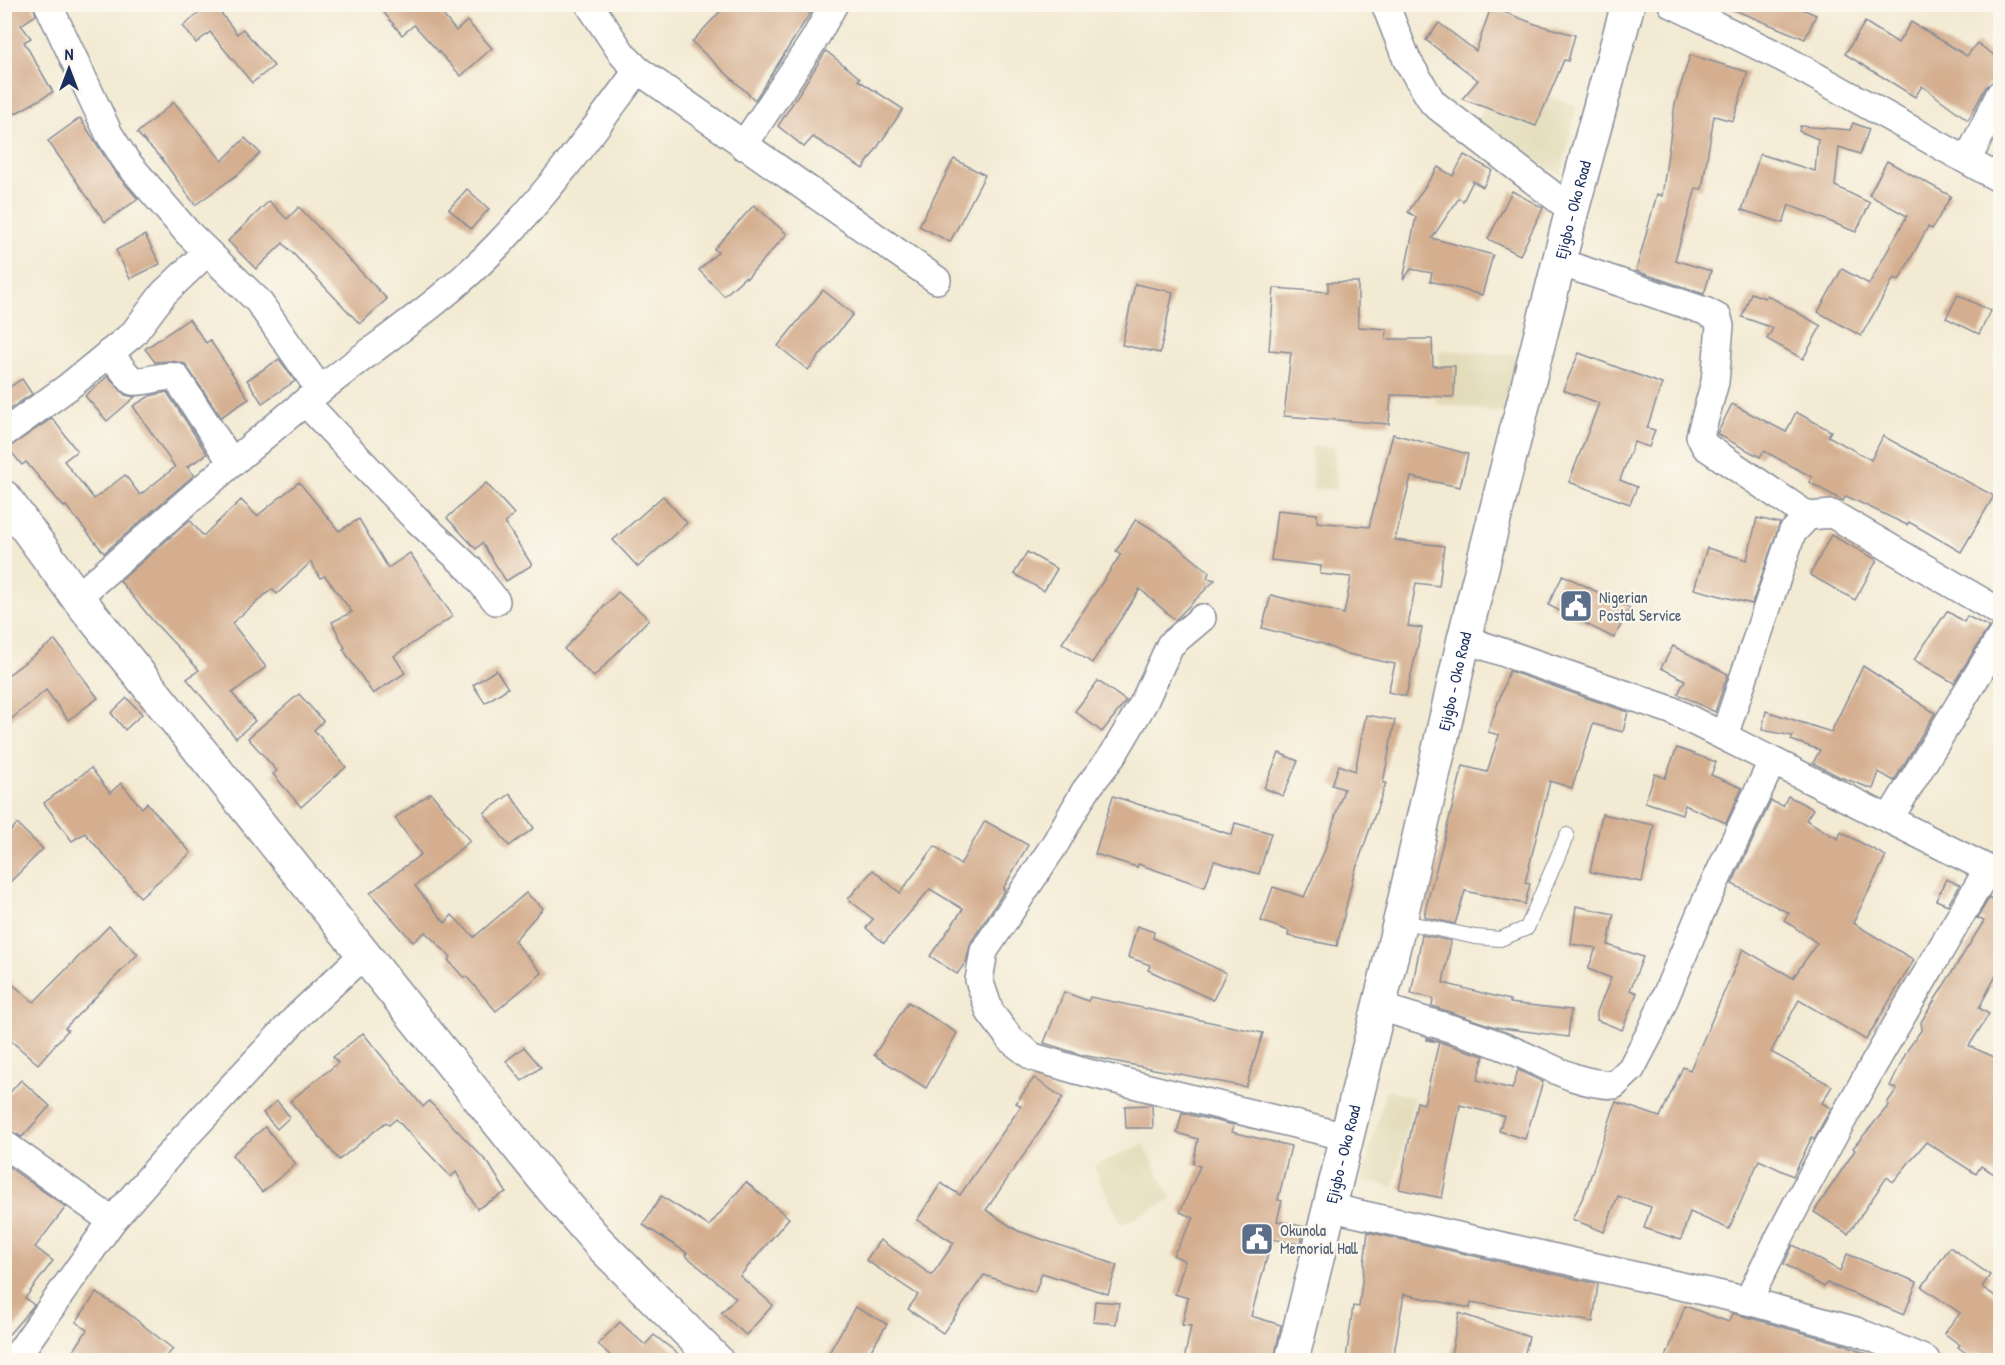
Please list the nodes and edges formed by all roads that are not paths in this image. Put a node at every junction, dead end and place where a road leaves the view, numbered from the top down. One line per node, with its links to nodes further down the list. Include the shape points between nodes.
1 (48, 4): 13 (street, via 109,134 127,162)
2 (589, 4): 7 (street, via 623,55)
3 (834, 4): 9 (street)
4 (1385, 4): 12 (street, via 1417,81 1433,103)
5 (1628, 4): 12 (main road, Ejigbo - Oko Road)
6 (1672, 4): 10 (street, via 1783,58)
7 (638, 70): 9 (street); 17 (street, via 581,148 495,248 409,325)
8 (2001, 94): 10 (street)
9 (743, 146): 15 (street)
10 (1968, 159): 11 (street)
11 (2001, 179)
12 (1572, 210): 14 (main road, Ejigbo - Oko Road)
13 (207, 252): 16 (street, via 164,293 133,334); 17 (street, via 258,301)
14 (1559, 262): 21 (street, via 1718,318 1715,382 1700,436 1705,446); 27 (main road, Ejigbo - Oko Road)
15 (937, 280)
16 (109, 353): 18 (street); 19 (street, via 132,381 176,377)
17 (313, 396): 19 (street); 23 (street, via 411,514 472,571)
18 (4, 433)
19 (232, 463): 22 (street)
20 (4, 497): 22 (main road)
21 (1808, 516): 24 (street, via 1832,514); 28 (street, via 1792,533)
22 (77, 597): 34 (main road)
23 (496, 601)
24 (2001, 612)
25 (1202, 618): 36 (street, via 1170,645 1144,702 1113,755 1085,791 984,951 979,981 990,1012 1011,1040 1033,1057)
26 (2001, 638): 30 (street)
27 (1464, 639): 28 (street, via 1671,710); 33 (main road, Ejigbo - Oko Road)
28 (1724, 736): 29 (street)
29 (1772, 762): 30 (street); 35 (street, via 1700,914 1652,1029 1631,1069 1614,1085 1592,1084 1556,1072 1514,1050)
30 (1890, 819): 32 (street)
31 (1568, 835): 33 (lane, via 1527,928 1500,939 1475,938)
32 (1994, 872): 40 (street, via 1837,1128)
33 (1400, 921): 35 (main road, Ejigbo - Oko Road)
34 (364, 954): 39 (street, via 235,1082); 42 (main road, via 553,1190 599,1243)
35 (1377, 1006): 36 (main road, Ejigbo - Oko Road)
36 (1347, 1137): 38 (main road, Ejigbo - Oko Road)
37 (4, 1144): 39 (street)
38 (1328, 1207): 40 (street); 43 (main road, Ejigbo - Oko Road)
39 (112, 1221): 41 (street)
40 (1748, 1301): 44 (street, via 1856,1331)
41 (14, 1360)
42 (716, 1360)
43 (1292, 1360)
44 (1926, 1360)

